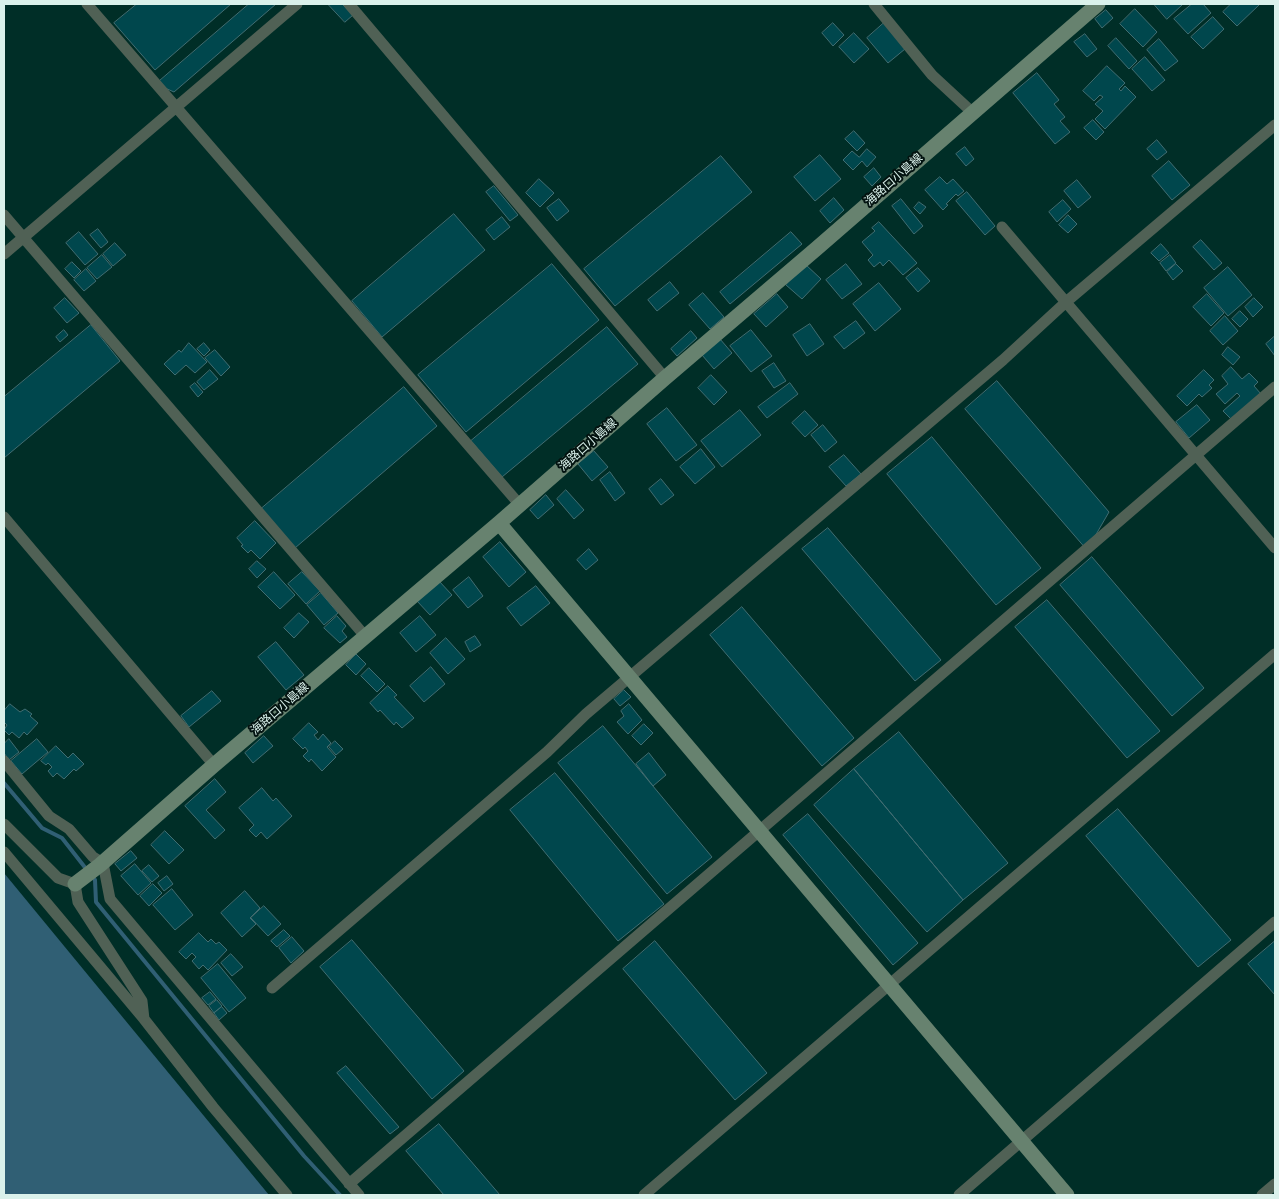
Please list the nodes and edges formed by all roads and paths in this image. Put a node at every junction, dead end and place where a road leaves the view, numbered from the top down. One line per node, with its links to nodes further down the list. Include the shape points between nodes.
1 (86, 4): 6 (street)
2 (297, 4): 6 (street)
3 (349, 4): 14 (street)
4 (874, 4): 7 (street, via 932,75)
5 (1098, 4): 7 (main road, 海路口小島線)
6 (176, 107): 11 (street); 17 (street)
7 (972, 112): 14 (main road, 海路口小島線)
8 (1275, 125): 13 (street)
9 (4, 215): 11 (street)
10 (1002, 227): 13 (street)
11 (23, 237): 12 (street); 21 (street)
12 (4, 254)
13 (1066, 302): 16 (street); 23 (street, via 1003,360)
14 (665, 378): 17 (main road, 海路口小島線)
15 (1275, 387): 16 (street)
16 (1197, 455): 20 (street); 27 (street)
17 (520, 505): 19 (main road, 海路口小島線)
18 (4, 517): 25 (street)
19 (499, 523): 21 (main road, 海路口小島線); 23 (main road)
20 (1275, 548)
21 (365, 636): 25 (main road, 海路口小島線)
22 (1275, 654): 32 (street)
23 (630, 676): 27 (main road); 33 (street, via 547,752)
24 (4, 761): 29 (street, via 48,816 69,829)
25 (214, 765): 29 (main road, 海路口小島線)
26 (4, 824): 30 (street, via 58,878)
27 (760, 832): 32 (main road); 36 (street)
28 (4, 852): 34 (street)
29 (101, 864): 30 (main road, 海路口小島線); 36 (street, via 110,898)
30 (81, 880): 34 (street, via 78,902 142,1001)
31 (1275, 922): 35 (street)
32 (889, 985): 35 (main road); 40 (street)
33 (272, 988)
34 (144, 1019): 38 (street)
35 (1021, 1141): 41 (street); 42 (main road)
36 (349, 1184): 39 (street)
37 (1275, 1184): 43 (street)
38 (286, 1195)
39 (359, 1195)
40 (644, 1195)
41 (959, 1195)
42 (1067, 1195)
43 (1262, 1195)

